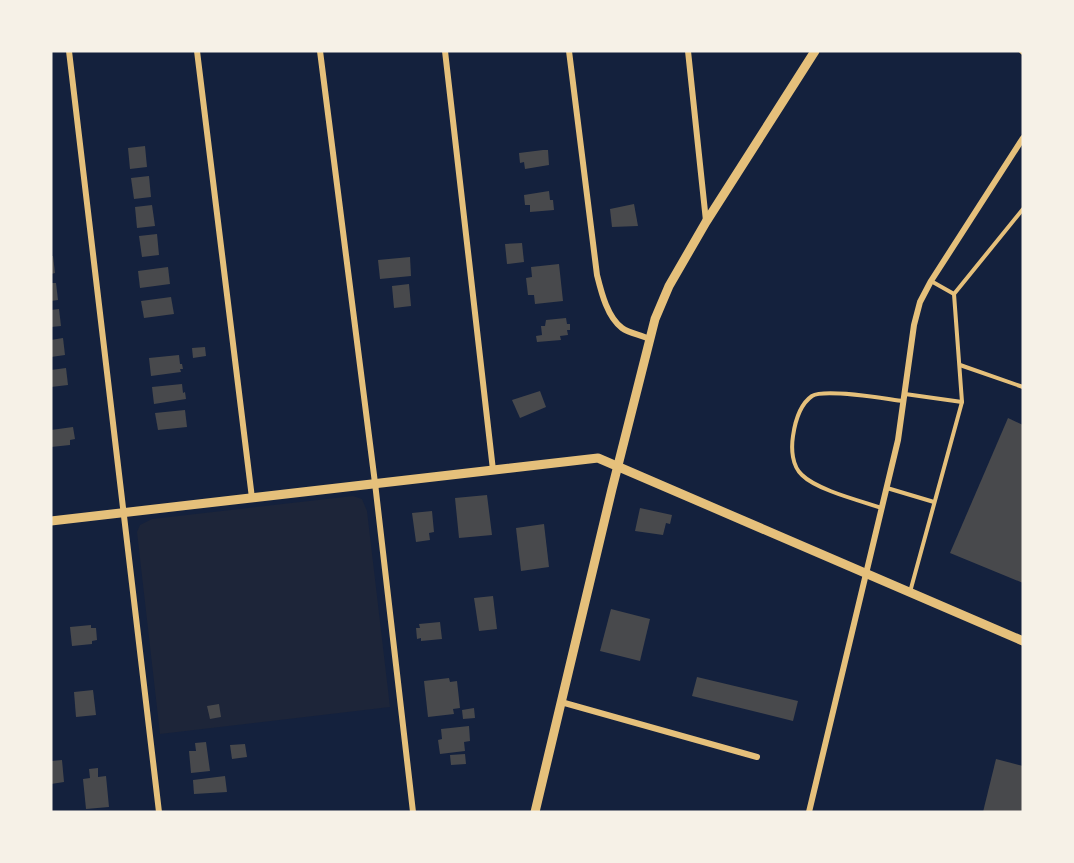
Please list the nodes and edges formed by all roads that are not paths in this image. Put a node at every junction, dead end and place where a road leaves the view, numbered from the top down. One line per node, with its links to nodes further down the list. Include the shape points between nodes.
1 (69, 51): 25 (street)
2 (197, 51): 22 (street)
3 (321, 51): 20 (street)
4 (446, 51): 19 (street)
5 (568, 51): 13 (street, via 597,275 617,323)
6 (688, 51): 10 (street)
7 (815, 51): 10 (street)
8 (1023, 138): 11 (street)
9 (1023, 209): 12 (lane)
10 (706, 222): 13 (street, via 669,286)
11 (931, 281): 12 (lane); 16 (street, via 914,325)
12 (954, 294): 14 (lane)
13 (649, 339): 18 (street)
14 (960, 365): 15 (lane); 17 (lane)
15 (1023, 387)
16 (905, 397): 17 (lane); 21 (street); 24 (lane, via 813,395 794,423 792,445 799,473 811,482)
17 (962, 402): 23 (lane)
18 (617, 466): 19 (street, via 598,458); 27 (street); 30 (street)
19 (493, 470): 20 (street)
20 (375, 483): 22 (street); 33 (street)
21 (887, 489): 23 (lane); 24 (street)
22 (252, 498): 25 (street)
23 (934, 502): 28 (lane)
24 (882, 508): 27 (street)
25 (124, 513): 26 (street); 32 (street)
26 (51, 521)
27 (867, 574): 28 (street); 35 (street)
28 (910, 593): 29 (street)
29 (1023, 641)
30 (561, 702): 31 (street); 34 (street)
31 (757, 757)
32 (159, 812)
33 (413, 812)
34 (535, 812)
35 (809, 812)

